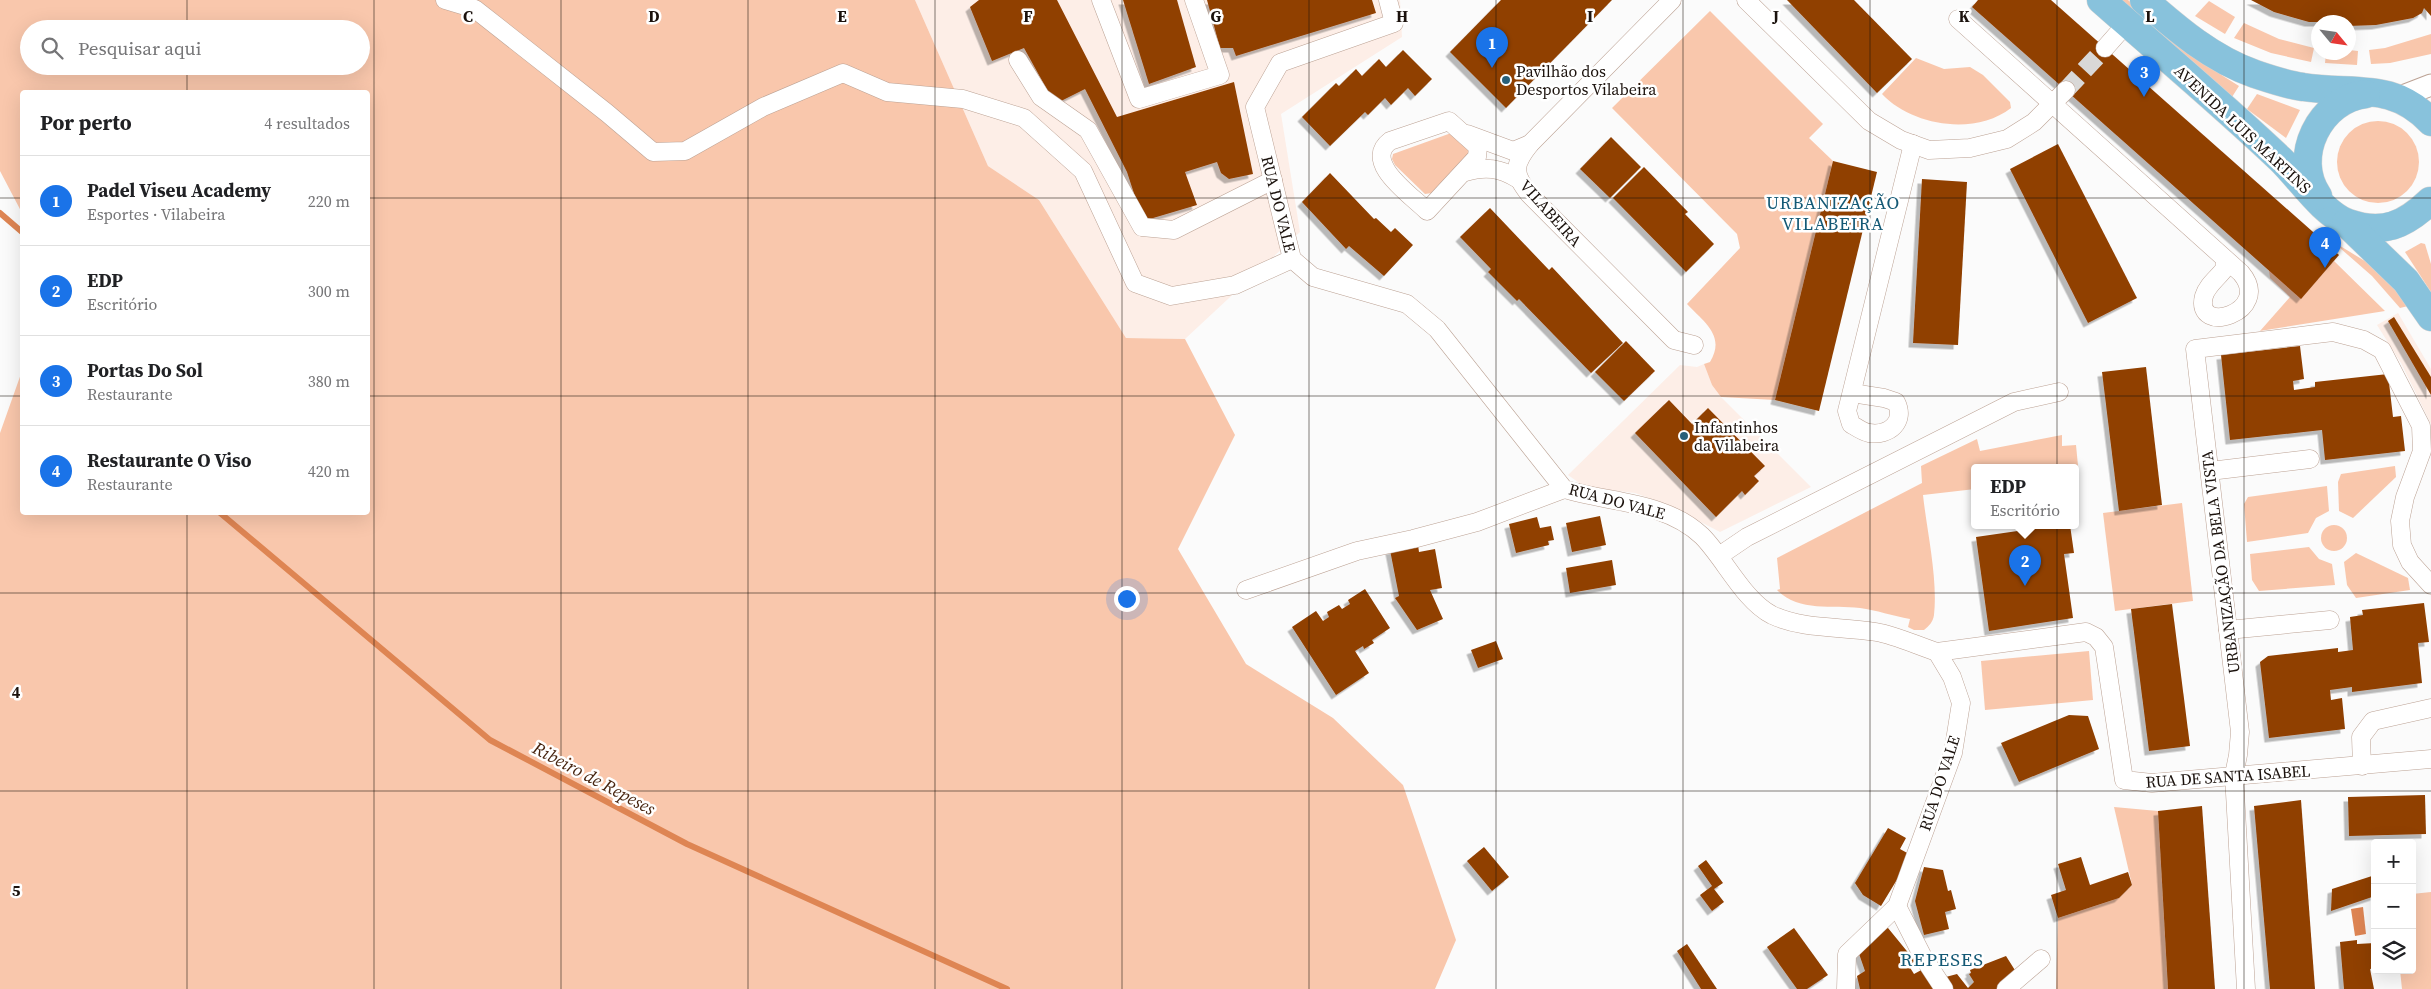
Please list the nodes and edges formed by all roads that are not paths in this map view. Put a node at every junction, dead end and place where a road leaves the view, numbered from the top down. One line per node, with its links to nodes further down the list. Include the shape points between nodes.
1 (445, 0): 26 (street, via 475,9 653,152 685,151 763,107 843,72 887,92 963,99 1024,118 1083,171 1135,283 1171,296 1235,285)
2 (1101, 0): 3 (street, via 1139,99 1220,75)
3 (1194, 0)
4 (1388, 0): 23 (street, RUA DO VALE, via 1394,23 1280,63 1254,107)
5 (1672, 0): 19 (street, VILABEIRA)
6 (1746, 0): 20 (street, via 1869,122)
7 (2101, 0): 10 (main road, AVENIDA LUIS MARTINS)
8 (2144, 0): 15 (main road, via 2173,27 2217,56 2254,74 2302,87)
9 (1958, 19): 16 (street)
10 (2127, 23): 11 (street); 25 (main road, AVENIDA LUIS MARTINS)
11 (2105, 48)
12 (1018, 60): 23 (street, via 1041,97 1088,130 1142,227 1174,230)
13 (2431, 86): 15 (street)
14 (2066, 90): 16 (street)
15 (2390, 95): 17 (main road, via 2417,107); 25 (main road, AVENIDA LUIS MARTINS, via 2357,95 2336,106 2319,122 2309,144 2307,167 2314,190)
16 (2052, 104): 20 (street, via 2034,122 2007,139 1970,148 1929,150); 27 (street)
17 (2431, 122)
18 (1459, 131): 19 (street, via 1513,151); 21 (street, via 1478,148 1477,157); 21 (street, via 1449,121 1390,141 1384,146 1380,162 1427,211)
19 (1530, 144): 22 (street, VILABEIRA, via 1516,166)
20 (1913, 144): 31 (street)
21 (1465, 172): 22 (street, via 1491,167)
22 (1518, 179): 29 (street, VILABEIRA, via 1529,194 1674,340)
23 (1273, 180): 26 (street, RUA DO VALE)
24 (2431, 202): 25 (main road, via 2413,217 2392,227)
25 (2347, 220): 28 (main road, AVENIDA LUIS MARTINS, via 2406,281)
26 (1292, 259): 34 (street, RUA DO VALE, via 1313,277 1408,304 1437,329)
27 (2225, 260)
28 (2431, 316)
29 (1694, 345)
30 (2059, 392): 35 (street, via 2014,402 1747,537)
31 (1852, 393)
32 (2310, 459): 33 (street)
33 (2210, 471): 36 (street, URBANIZAÇÃO DA BELA VISTA, via 2195,349 2333,332 2364,340 2382,350 2421,426 2422,451 2400,521 2402,545 2410,562); 39 (street, URBANIZAÇÃO DA BELA VISTA)
34 (1564, 490): 35 (street, RUA DO VALE, via 1651,508 1677,518 1701,536); 37 (street, via 1477,522 1357,551)
35 (1719, 556): 40 (street, RUA DO VALE, via 1752,599 1771,614 1798,624 1878,632)
36 (2431, 585)
37 (1246, 590)
38 (2330, 620): 39 (street)
39 (2228, 630): 44 (street, URBANIZAÇÃO DA BELA VISTA, via 2240,732)
40 (1937, 652): 44 (street, RUA DE SANTA ISABEL, via 2086,632 2096,637 2104,647 2124,780 2152,784); 45 (street, RUA DO VALE, via 1952,678 1961,703 1958,729 1953,752)
41 (2431, 708): 43 (street, via 2373,721 2361,737)
42 (2431, 759): 43 (street, RUA DE SANTA ISABEL)
43 (2362, 766): 44 (street, RUA DE SANTA ISABEL)
44 (2234, 775): 50 (street, URBANIZAÇÃO DA BELA VISTA)
45 (1897, 906): 47 (street, RUA DO VALE, via 1847,954); 48 (street, via 1923,957)
46 (2041, 959): 49 (street)
47 (1846, 989)
48 (1944, 989)
49 (2006, 989)
50 (2246, 989)

